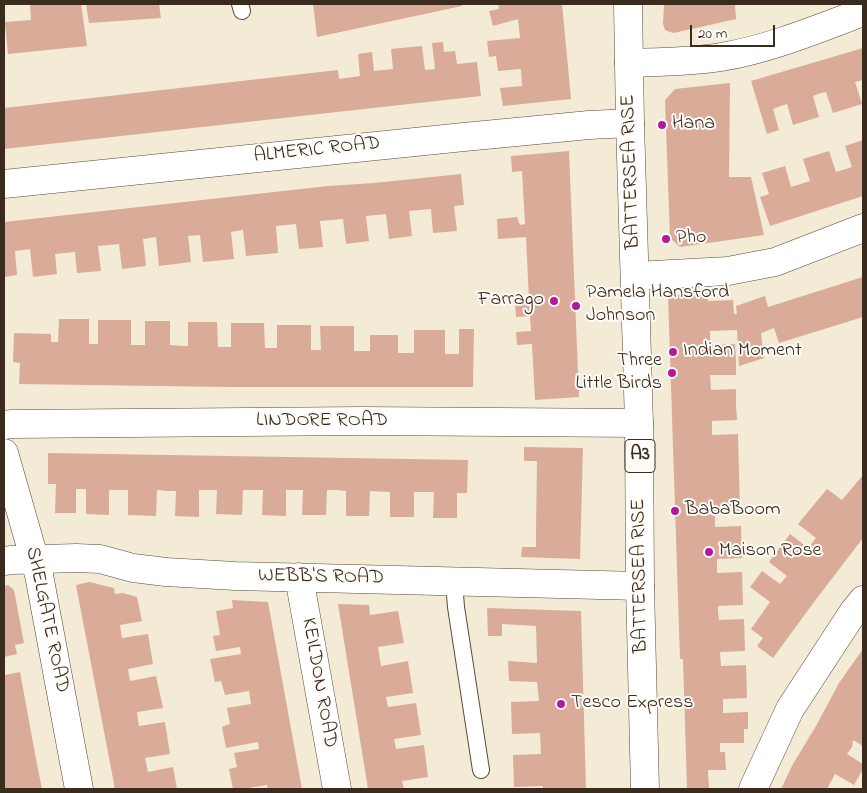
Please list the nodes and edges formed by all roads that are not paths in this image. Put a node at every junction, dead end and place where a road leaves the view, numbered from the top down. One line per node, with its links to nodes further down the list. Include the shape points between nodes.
1 (628, 4): 3 (main road, BATTERSEA RISE / A3)
2 (863, 12): 3 (main road, via 764,48 721,57)
3 (629, 63): 4 (main road, BATTERSEA RISE / A3)
4 (630, 123): 5 (main road, ALMERIC ROAD); 7 (main road, BATTERSEA RISE / A3)
5 (4, 184)
6 (863, 228): 7 (main road, via 776,262 728,271)
7 (635, 276): 8 (main road, BATTERSEA RISE / A3)
8 (639, 423): 9 (main road, LINDORE ROAD, via 361,421); 15 (main road, BATTERSEA RISE / A3)
9 (4, 425)
10 (4, 453): 11 (main road, SHELGATE ROAD)
11 (34, 559): 12 (main road, WEBB'S ROAD); 13 (main road, WEBB'S ROAD, via 100,559 166,572); 18 (main road, SHELGATE ROAD)
12 (4, 561)
13 (299, 577): 14 (main road, WEBB'S ROAD); 19 (main road, KEILDON ROAD)
14 (454, 582): 15 (main road, WEBB'S ROAD); 17 (lane)
15 (640, 586): 20 (main road, BATTERSEA RISE / A3)
16 (863, 600): 21 (main road, via 790,708)
17 (481, 770)
18 (79, 789)
19 (337, 789)
20 (645, 789)
21 (753, 789)

